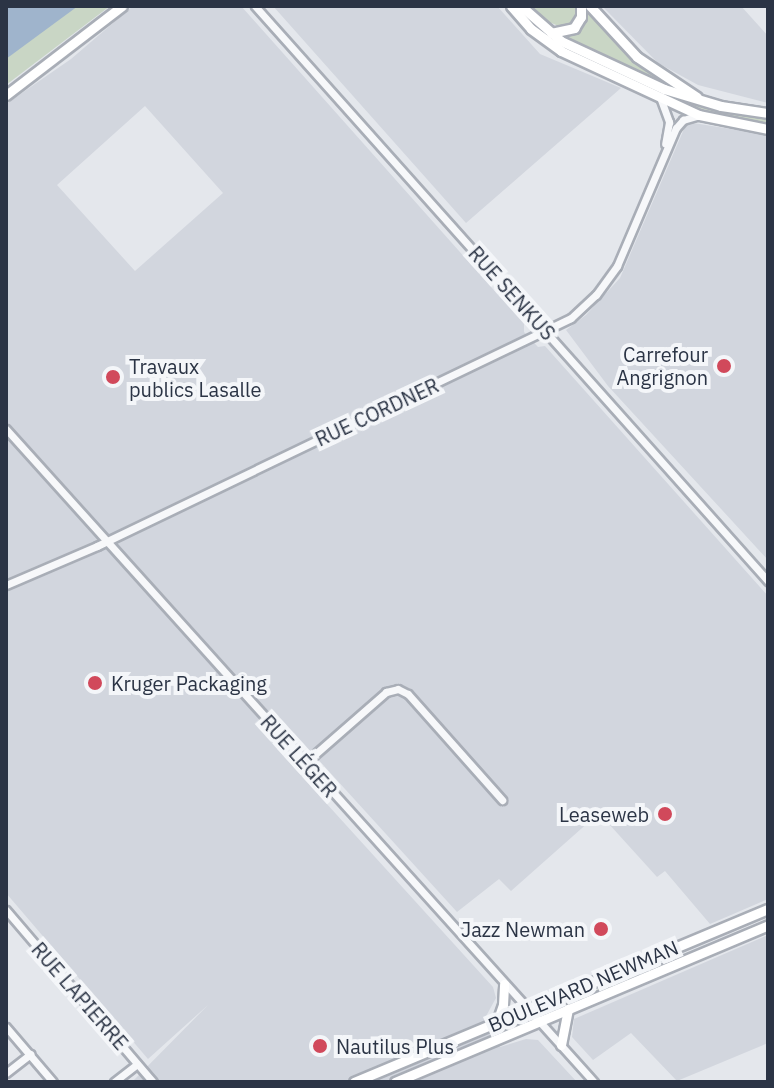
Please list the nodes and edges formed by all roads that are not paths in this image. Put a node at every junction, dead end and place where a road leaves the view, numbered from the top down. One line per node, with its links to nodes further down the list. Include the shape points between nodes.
1 (122, 6): 8 (main road)
2 (255, 6): 15 (street, RUE SENKUS)
3 (511, 6): 9 (main road, via 554,46)
4 (521, 6): 7 (main road)
5 (581, 6): 7 (main road, via 574,28)
6 (590, 6): 10 (main road, via 643,62)
7 (550, 33): 10 (main road, via 664,89)
8 (6, 95)
9 (660, 97): 12 (main road); 14 (street, via 669,122)
10 (707, 103): 11 (main road)
11 (768, 113)
12 (699, 115): 13 (main road); 14 (street, via 681,121)
13 (768, 129)
14 (664, 150): 15 (street, RUE CORDNER, via 614,271 586,305)
15 (546, 332): 17 (street, RUE CORDNER); 18 (street, RUE SENKUS)
16 (6, 429): 17 (street, RUE LÉGER)
17 (106, 541): 19 (street, RUE CORDNER); 20 (street, RUE LÉGER)
18 (768, 581)
19 (6, 585)
20 (305, 763): 21 (street, via 386,692 398,689); 25 (street, RUE LÉGER)
21 (502, 800)
22 (768, 909): 26 (main road, BOULEVARD NEWMAN)
23 (6, 910): 33 (street, RUE LAPIERRE)
24 (768, 925): 27 (main road, BOULEVARD NEWMAN)
25 (504, 984): 26 (street, RUE LÉGER); 29 (main road)
26 (527, 1009): 28 (street, RUE LÉGER); 29 (main road, BOULEVARD NEWMAN)
27 (568, 1009): 28 (main road, BOULEVARD NEWMAN); 31 (main road)
28 (539, 1021): 31 (street, RUE LÉGER); 39 (main road, BOULEVARD NEWMAN)
29 (497, 1022): 38 (main road, BOULEVARD NEWMAN)
30 (6, 1027): 32 (street)
31 (561, 1045): 40 (street, RUE LÉGER)
32 (30, 1054): 34 (street); 35 (street)
33 (137, 1064): 36 (street); 37 (street, RUE LAPIERRE)
34 (6, 1073)
35 (53, 1082)
36 (114, 1082)
37 (153, 1082)
38 (354, 1082)
39 (395, 1082)
40 (594, 1082)

